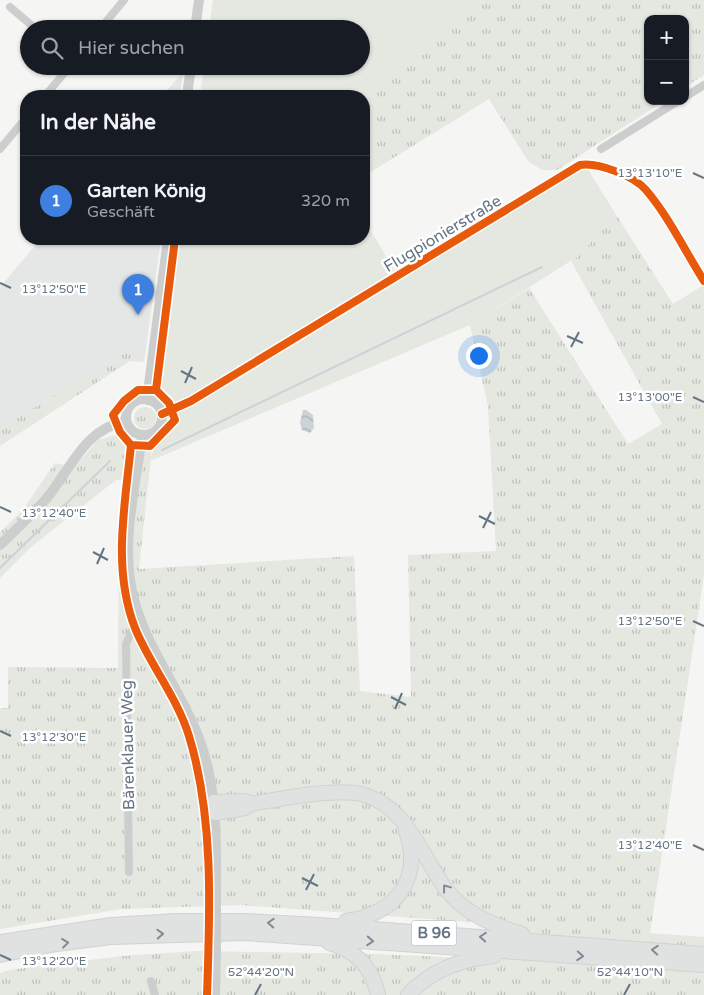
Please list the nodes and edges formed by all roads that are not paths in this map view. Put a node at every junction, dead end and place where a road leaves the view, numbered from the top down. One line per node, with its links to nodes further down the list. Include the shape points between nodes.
1 (124, 0): 5 (street)
2 (199, 0): 6 (street)
3 (10, 7): 4 (street)
4 (25, 20)
5 (107, 20)
6 (197, 20)
7 (62, 75): 10 (street)
8 (190, 75): 11 (street)
9 (704, 85): 12 (street)
10 (50, 90)
11 (188, 90)
12 (689, 94)
13 (672, 105): 16 (street)
14 (20, 125): 15 (street)
15 (0, 149)
16 (601, 149)
17 (167, 245): 19 (street)
18 (704, 281): 20 (street, Flugpionierstraße, via 645,188 607,168 580,165 191,401)
19 (147, 400): 20 (street, via 157,405); 21 (street, via 137,400 130,405)
20 (162, 414): 22 (street, via 157,430)
21 (126, 420): 22 (street, via 132,431); 23 (street, via 95,434 82,447 45,500)
22 (142, 435): 24 (street, via 128,549 131,586)
23 (0, 545)
24 (142, 626): 25 (street, via 198,733); 27 (street, Bärenklauer Weg, via 132,630 126,644)
25 (214, 808): 26 (highway, via 244,801 251,804 340,793 360,794 390,808); 38 (street, bridge)
26 (404, 824): 28 (highway, via 409,839 411,869 398,897 370,916); 31 (highway, one-way to 26, via 503,928 472,913 446,888)
27 (128, 872)
28 (320, 925): 30 (highway, B 96, one-way to 30, via 244,921 167,922 111,925); 31 (highway, B 96, one-way to 28)
29 (304, 936): 32 (highway, B 96, one-way to 32); 34 (highway, B 96, one-way to 29, via 111,937 234,933); 39 (highway, via 351,951 364,962 374,978)
30 (0, 942)
31 (549, 942): 33 (highway, B 96, one-way to 31)
32 (531, 953): 35 (highway, B 96, one-way to 35); 40 (highway, via 463,961 429,978)
33 (704, 954)
34 (0, 956)
35 (704, 965)
36 (150, 981): 37 (street)
37 (155, 995)
38 (215, 995)
39 (378, 995)
40 (408, 995)

